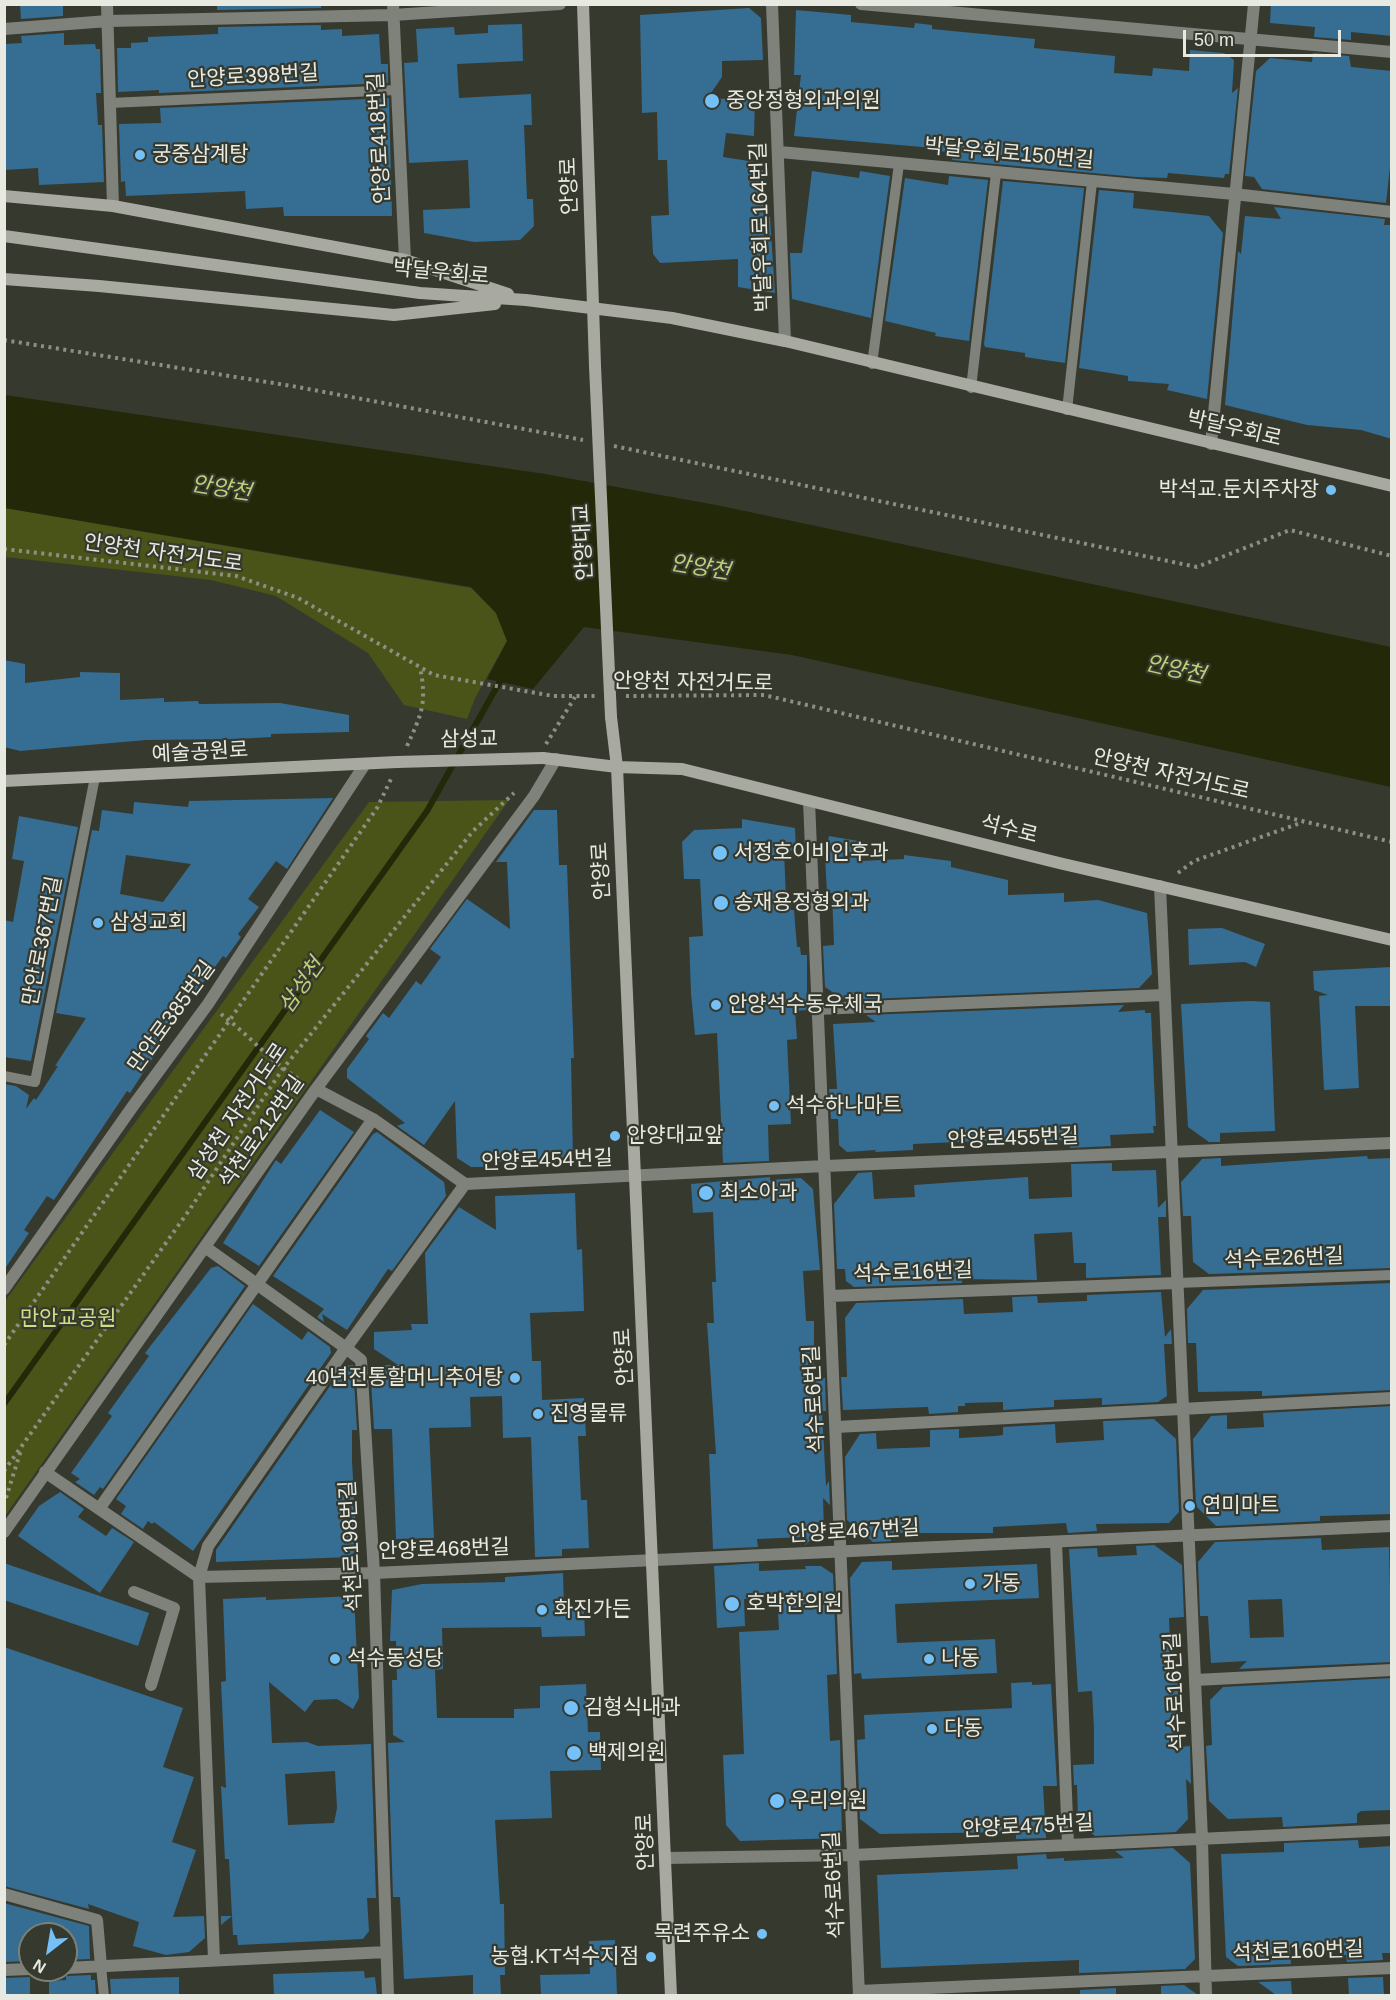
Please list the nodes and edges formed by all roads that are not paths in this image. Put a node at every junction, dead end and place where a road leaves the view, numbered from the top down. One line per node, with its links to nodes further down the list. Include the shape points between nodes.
1 (107, 4): 9 (street)
2 (560, 4): 8 (street)
3 (583, 4): 27 (street, 안양로)
4 (772, 4): 15 (street, 박달우회로164번길)
5 (861, 4): 7 (street)
6 (1254, 4): 11 (street)
7 (880, 5): 11 (street)
8 (393, 10): 9 (street); 13 (street, 안양로418번길)
9 (108, 21): 10 (street); 14 (street)
10 (4, 28)
11 (1251, 39): 12 (street); 19 (street)
12 (1392, 52)
13 (397, 90): 14 (lane, 안양로398번길); 24 (street, 안양로418번길)
14 (110, 103): 21 (street)
15 (780, 152): 16 (street, 박달우회로150번길); 28 (street, 박달우회로164번길)
16 (899, 164): 17 (street, 박달우회로150번길); 29 (lane)
17 (996, 173): 18 (street, 박달우회로150번길); 31 (lane)
18 (1092, 182): 19 (street, 박달우회로150번길); 32 (lane)
19 (1234, 194): 22 (street, 박달우회로150번길); 33 (street)
20 (4, 196): 21 (street)
21 (113, 206): 24 (street)
22 (1392, 212)
23 (4, 236): 26 (street, 박달우회로, via 420,293)
24 (405, 260): 26 (street)
25 (4, 279): 26 (street, via 394,315)
26 (526, 300): 27 (street, 박달우회로)
27 (594, 308): 28 (street, 박달우회로, via 672,318); 30 (street, 안양로)
28 (786, 341): 29 (street, 박달우회로)
29 (872, 364): 31 (street, 박달우회로)
30 (595, 366): 35 (street, 안양대교, bridge)
31 (971, 388): 32 (street, 박달우회로)
32 (1067, 410): 33 (street, 박달우회로)
33 (1211, 444): 34 (street, 박달우회로)
34 (1392, 486)
35 (611, 717): 39 (street, 안양로)
36 (556, 759): 38 (street, 삼성교, bridge, via 542,755); 39 (street); 48 (street, 석천로212번길, via 534,796)
37 (365, 764): 38 (street, 예술공원로); 40 (street, 예술공원로); 59 (street, 만안로385번길, via 208,1004)
38 (396, 765)
39 (617, 767): 42 (street, 석수로, via 682,769); 53 (street, 안양로)
40 (95, 777): 41 (street, 예술공원로); 47 (lane, 만안로367번길, via 35,1082)
41 (4, 781)
42 (808, 801): 43 (street, 석수로); 46 (street, 석수로6번길)
43 (1160, 886): 44 (street, 석수로); 45 (street, 석수로16번길)
44 (1392, 940)
45 (1164, 994): 46 (street); 51 (street, 석수로16번길)
46 (817, 1008): 52 (street, 석수로6번길)
47 (4, 1076)
48 (316, 1089): 49 (street, 안양로454번길); 55 (street, 석천로212번길)
49 (373, 1119): 54 (street, 안양로454번길); 58 (street)
50 (1392, 1143): 51 (street, 안양로455번길)
51 (1172, 1152): 52 (street, 안양로455번길); 57 (street, 석수로16번길)
52 (825, 1166): 53 (street, 안양로455번길); 60 (street, 석수로6번길)
53 (636, 1176): 54 (street, 안양로454번길); 72 (street, 안양로)
54 (465, 1184): 61 (street)
55 (205, 1247): 58 (street, 석천로198번길); 65 (street, 석천로212번길)
56 (1392, 1275): 57 (lane, 석수로26번길)
57 (1177, 1283): 60 (street, 석수로16번길); 63 (street, 석수로16번길)
58 (258, 1285): 61 (street, 석천로198번길); 66 (street)
59 (4, 1289)
60 (830, 1296): 64 (street, 석수로6번길)
61 (346, 1348): 73 (street, 석천로198번길, via 362,1360); 74 (street, via 207,1546)
62 (1392, 1398): 63 (street)
63 (1183, 1408): 64 (street); 69 (street, 석수로16번길)
64 (836, 1427): 71 (street, 석수로6번길)
65 (45, 1472): 66 (street); 68 (street, 석천로212번길)
66 (99, 1509): 74 (street)
67 (1392, 1526): 69 (street, 안양로467번길)
68 (4, 1532)
69 (1188, 1537): 70 (street, 안양로467번길); 77 (street, 석수로16번길)
70 (1056, 1542): 71 (street, 안양로467번길); 81 (street)
71 (841, 1553): 72 (street, 안양로467번길); 82 (street, 석수로6번길)
72 (654, 1561): 73 (street, 안양로468번길); 83 (street, 안양로)
73 (374, 1573): 74 (street, 안양로468번길); 85 (street, 석천로198번길)
74 (199, 1577): 86 (street)
75 (135, 1592): 78 (street, via 174,1608)
76 (1392, 1670): 77 (street)
77 (1195, 1680): 80 (street, 석수로16번길)
78 (151, 1685)
79 (1392, 1830): 80 (street, 안양로475번길)
80 (1202, 1839): 81 (street, 안양로475번길); 90 (street, 석수로16번길)
81 (1068, 1844): 82 (street, 안양로475번길)
82 (853, 1855): 83 (street, 안양로475번길); 91 (street, 석수로6번길)
83 (666, 1858): 94 (street, 안양로)
84 (4, 1894): 87 (street, via 97,1920)
85 (386, 1952): 86 (street); 93 (street, 석천로198번길)
86 (214, 1960): 87 (street)
87 (101, 1966): 88 (street); 92 (lane)
88 (78, 1967)
89 (1392, 1968): 90 (street, 석천로160번길)
90 (1205, 1975): 91 (street); 95 (street, 석수로16번길)
91 (859, 1993)
92 (104, 1995)
93 (388, 1995)
94 (671, 1995)
95 (1206, 1995)

